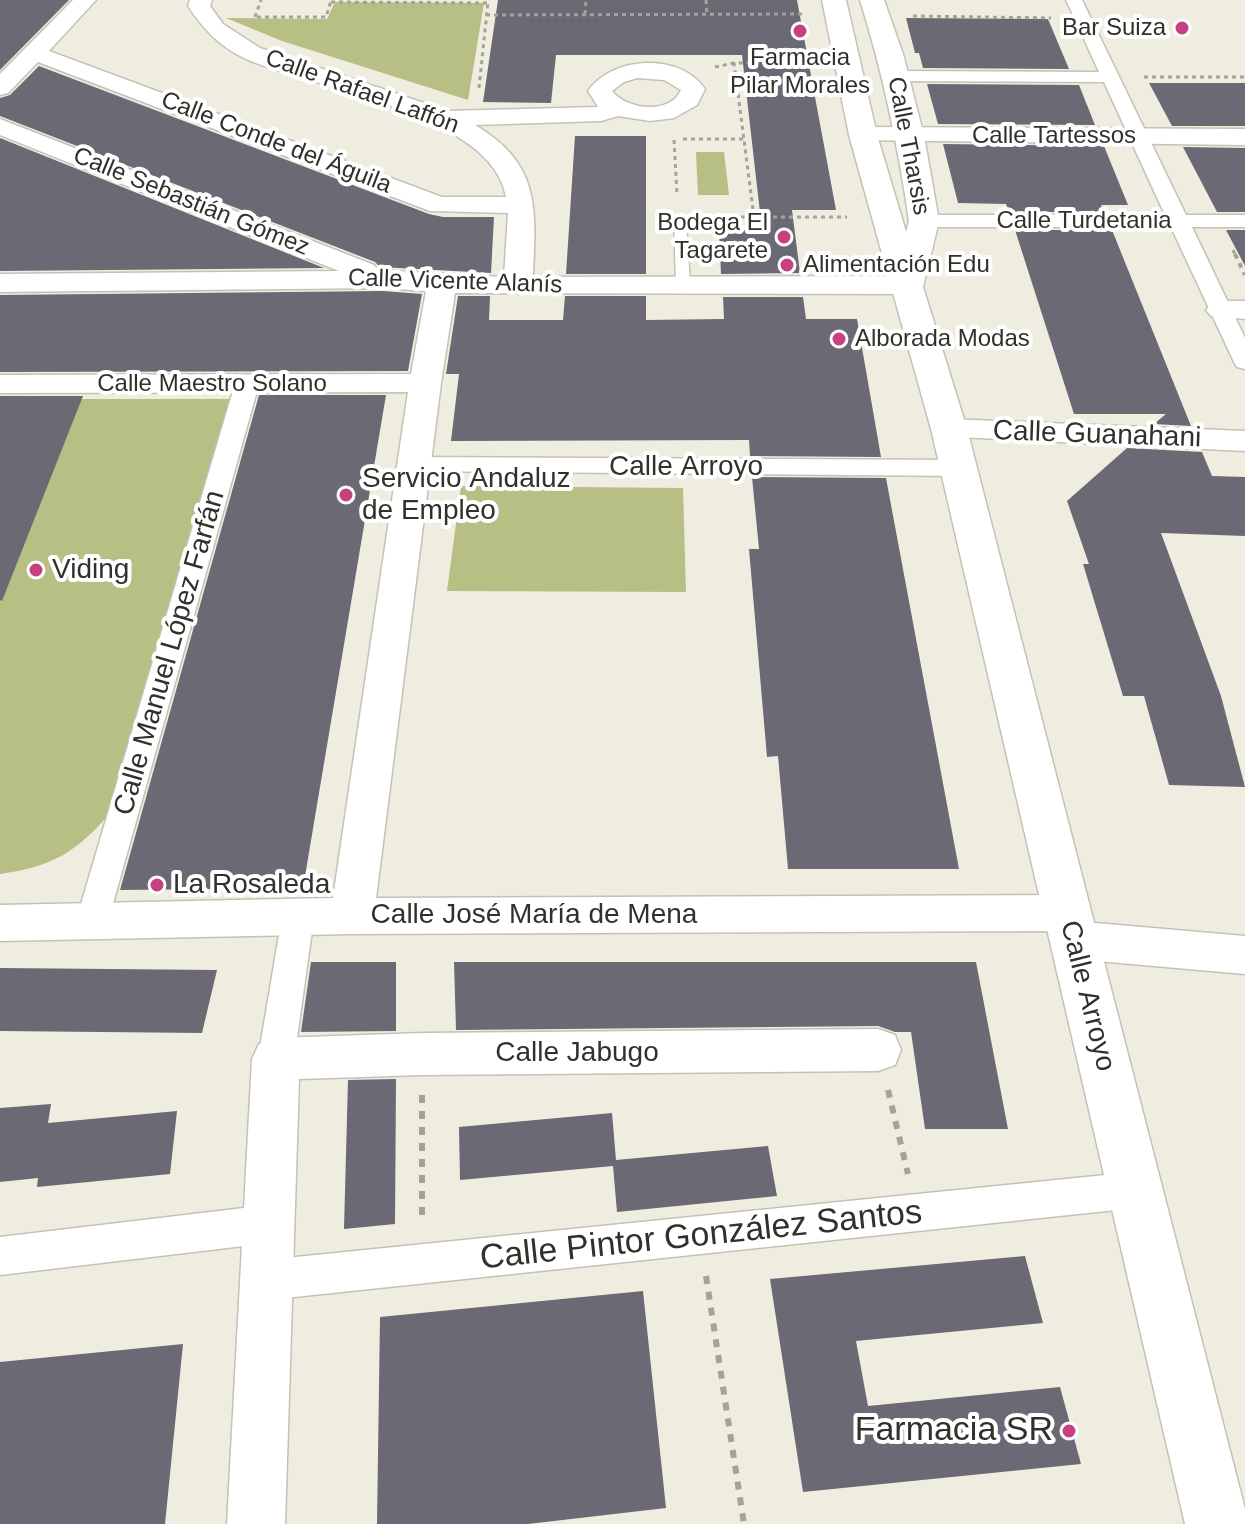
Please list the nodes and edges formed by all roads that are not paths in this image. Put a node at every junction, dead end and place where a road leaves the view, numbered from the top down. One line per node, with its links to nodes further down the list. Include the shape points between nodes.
1 (85, 0): 6 (street)
2 (834, 0): 13 (main road, Calle Tharsis)
3 (1074, 0): 8 (street)
4 (203, 8): 11 (street, Calle Rafael Laffón, via 215,29 252,53)
5 (876, 9): 7 (main road, Calle Tharsis)
6 (29, 49): 9 (street); 17 (street, Calle Conde del Águila, via 439,205)
7 (896, 76): 8 (street); 14 (main road, Calle Tharsis)
8 (1111, 77): 15 (street)
9 (0, 88)
10 (616, 108): 11 (street, via 601,114)
11 (446, 118): 17 (street, Calle Rafael Laffón, via 506,163 516,177)
12 (0, 126): 22 (street, Calle Sebastián Gómez)
13 (863, 135): 14 (street, Calle Tartessos); 26 (main road, Calle Tharsis)
14 (910, 136): 15 (street, Calle Tartessos); 19 (main road, Calle Tharsis)
15 (1138, 137): 16 (street, Calle Tartessos); 20 (street)
16 (1245, 137)
17 (523, 205): 27 (street, Calle Rafael Laffón)
18 (679, 218): 25 (lane)
19 (924, 221): 20 (street, Calle Turdetania); 26 (main road, Calle Tharsis)
20 (1178, 221): 21 (street, Calle Turdetania); 28 (street)
21 (1245, 221)
22 (383, 279): 23 (street, Calle Vicente Alanís); 24 (street, Calle Vicente Alanís)
23 (0, 283)
24 (442, 283): 27 (street, Calle Vicente Alanís); 30 (street, Calle José María de Mena)
25 (683, 285): 26 (street, Calle Vicente Alanís); 27 (street, Calle Vicente Alanís)
26 (909, 285): 34 (main road, Calle Arroyo)
27 (518, 286)
28 (1233, 310): 29 (street)
29 (1245, 362)
30 (425, 383): 32 (street, Calle Maestro Solano); 35 (street, Calle José María de Mena)
31 (0, 384): 32 (street, Calle Maestro Solano)
32 (247, 384): 38 (street, Calle Manuel López Farfán)
33 (1245, 441): 34 (street, Calle Guanahani)
34 (953, 449): 35 (street, Calle Arroyo); 40 (main road, Calle Arroyo)
35 (414, 465): 36 (street, Calle José María de Mena)
36 (352, 916): 37 (street); 40 (street, Calle José María de Mena)
37 (298, 917): 38 (street); 43 (street)
38 (92, 921): 39 (street)
39 (0, 923)
40 (1070, 926): 41 (street, Calle José María de Mena); 44 (main road, Calle Arroyo)
41 (1245, 955)
42 (878, 1050): 43 (street, Calle Jabugo)
43 (276, 1059): 45 (street)
44 (1135, 1190): 47 (street, Calle Pintor González Santos); 49 (main road, Calle Arroyo)
45 (269, 1224): 46 (street); 47 (street)
46 (0, 1256)
47 (266, 1280): 48 (street)
48 (256, 1524)
49 (1217, 1524)

